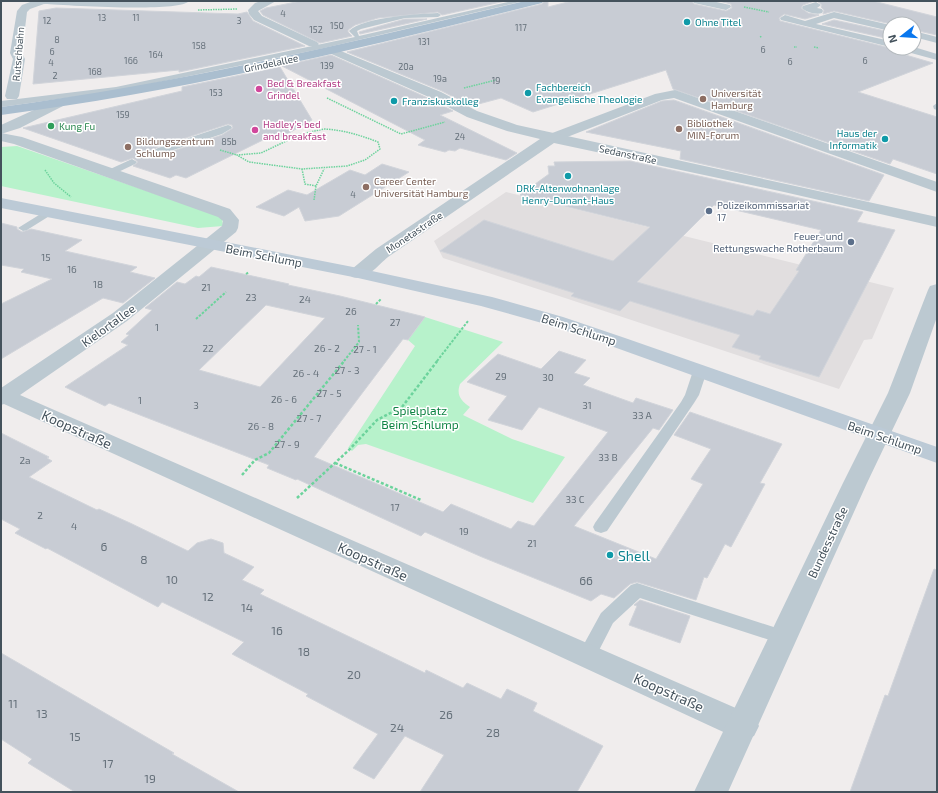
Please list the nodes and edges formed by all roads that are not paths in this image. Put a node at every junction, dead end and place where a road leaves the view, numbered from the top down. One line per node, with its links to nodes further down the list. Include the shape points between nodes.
1 (43, 1): 7 (street, via 154,5); 24 (street, Rutschbahn, via 22,11 16,54 19,59)
2 (271, 1): 18 (street, via 256,7 253,13 258,18)
3 (503, 1): 18 (main road, Grindelallee)
4 (521, 1): 25 (lane, Grindelallee, via 236,65 116,89)
5 (538, 1): 20 (main road, Grindelallee)
6 (698, 1): 8 (street)
7 (181, 2)
8 (726, 7)
9 (818, 9): 10 (street)
10 (834, 15): 12 (street); 13 (street)
11 (785, 18): 12 (street)
12 (805, 24): 14 (street)
13 (882, 26)
14 (840, 34): 17 (street, via 852,34); 19 (street)
15 (922, 36): 16 (street)
16 (937, 40)
17 (882, 42)
18 (313, 44): 23 (main road, Grindelallee)
19 (821, 44)
20 (331, 50): 26 (main road, Grindelallee, via 176,83); 33 (street, Sedanstraße, via 436,95 472,114)
21 (922, 53): 22 (street)
22 (937, 57)
23 (53, 91): 24 (main road, Grindelallee); 25 (street)
24 (7, 96)
25 (28, 101): 27 (lane, Grindelallee); 28 (street)
26 (58, 103): 28 (main road, Grindelallee); 31 (street)
27 (1, 104)
28 (8, 110): 29 (street)
29 (1, 117)
30 (228, 128): 34 (lane, via 210,136 171,145)
31 (1, 130)
32 (1, 137): 36 (street, Beim Schlump, via 17,140)
33 (552, 138): 37 (street, via 659,97 675,94); 40 (street, Sedanstraße); 43 (street, Monetastraße, via 382,253)
34 (152, 154)
35 (132, 162): 36 (lane)
36 (109, 173): 42 (street, Beim Schlump, via 228,216 231,220 230,228)
37 (937, 187)
38 (1, 203): 39 (main road, Beim Schlump)
39 (47, 213): 41 (lane); 42 (main road, Beim Schlump)
40 (937, 222)
41 (23, 228)
42 (210, 245): 43 (main road, Beim Schlump); 46 (street, Kielortallee, via 120,317)
43 (358, 273): 45 (main road, Beim Schlump, via 520,310)
44 (937, 290): 47 (street, Bundesstraße, via 899,393)
45 (700, 371): 47 (main road, Beim Schlump); 49 (lane, via 687,403)
46 (2, 397): 51 (street, Koopstraße)
47 (879, 435): 48 (main road, Beim Schlump); 50 (street, Bundesstraße)
48 (937, 455)
49 (601, 527)
50 (782, 637): 51 (lane, via 637,590 607,618); 52 (street, Bundesstraße)
51 (587, 655): 52 (street, Koopstraße)
52 (743, 726): 53 (street, Bundesstraße)
53 (711, 792)

